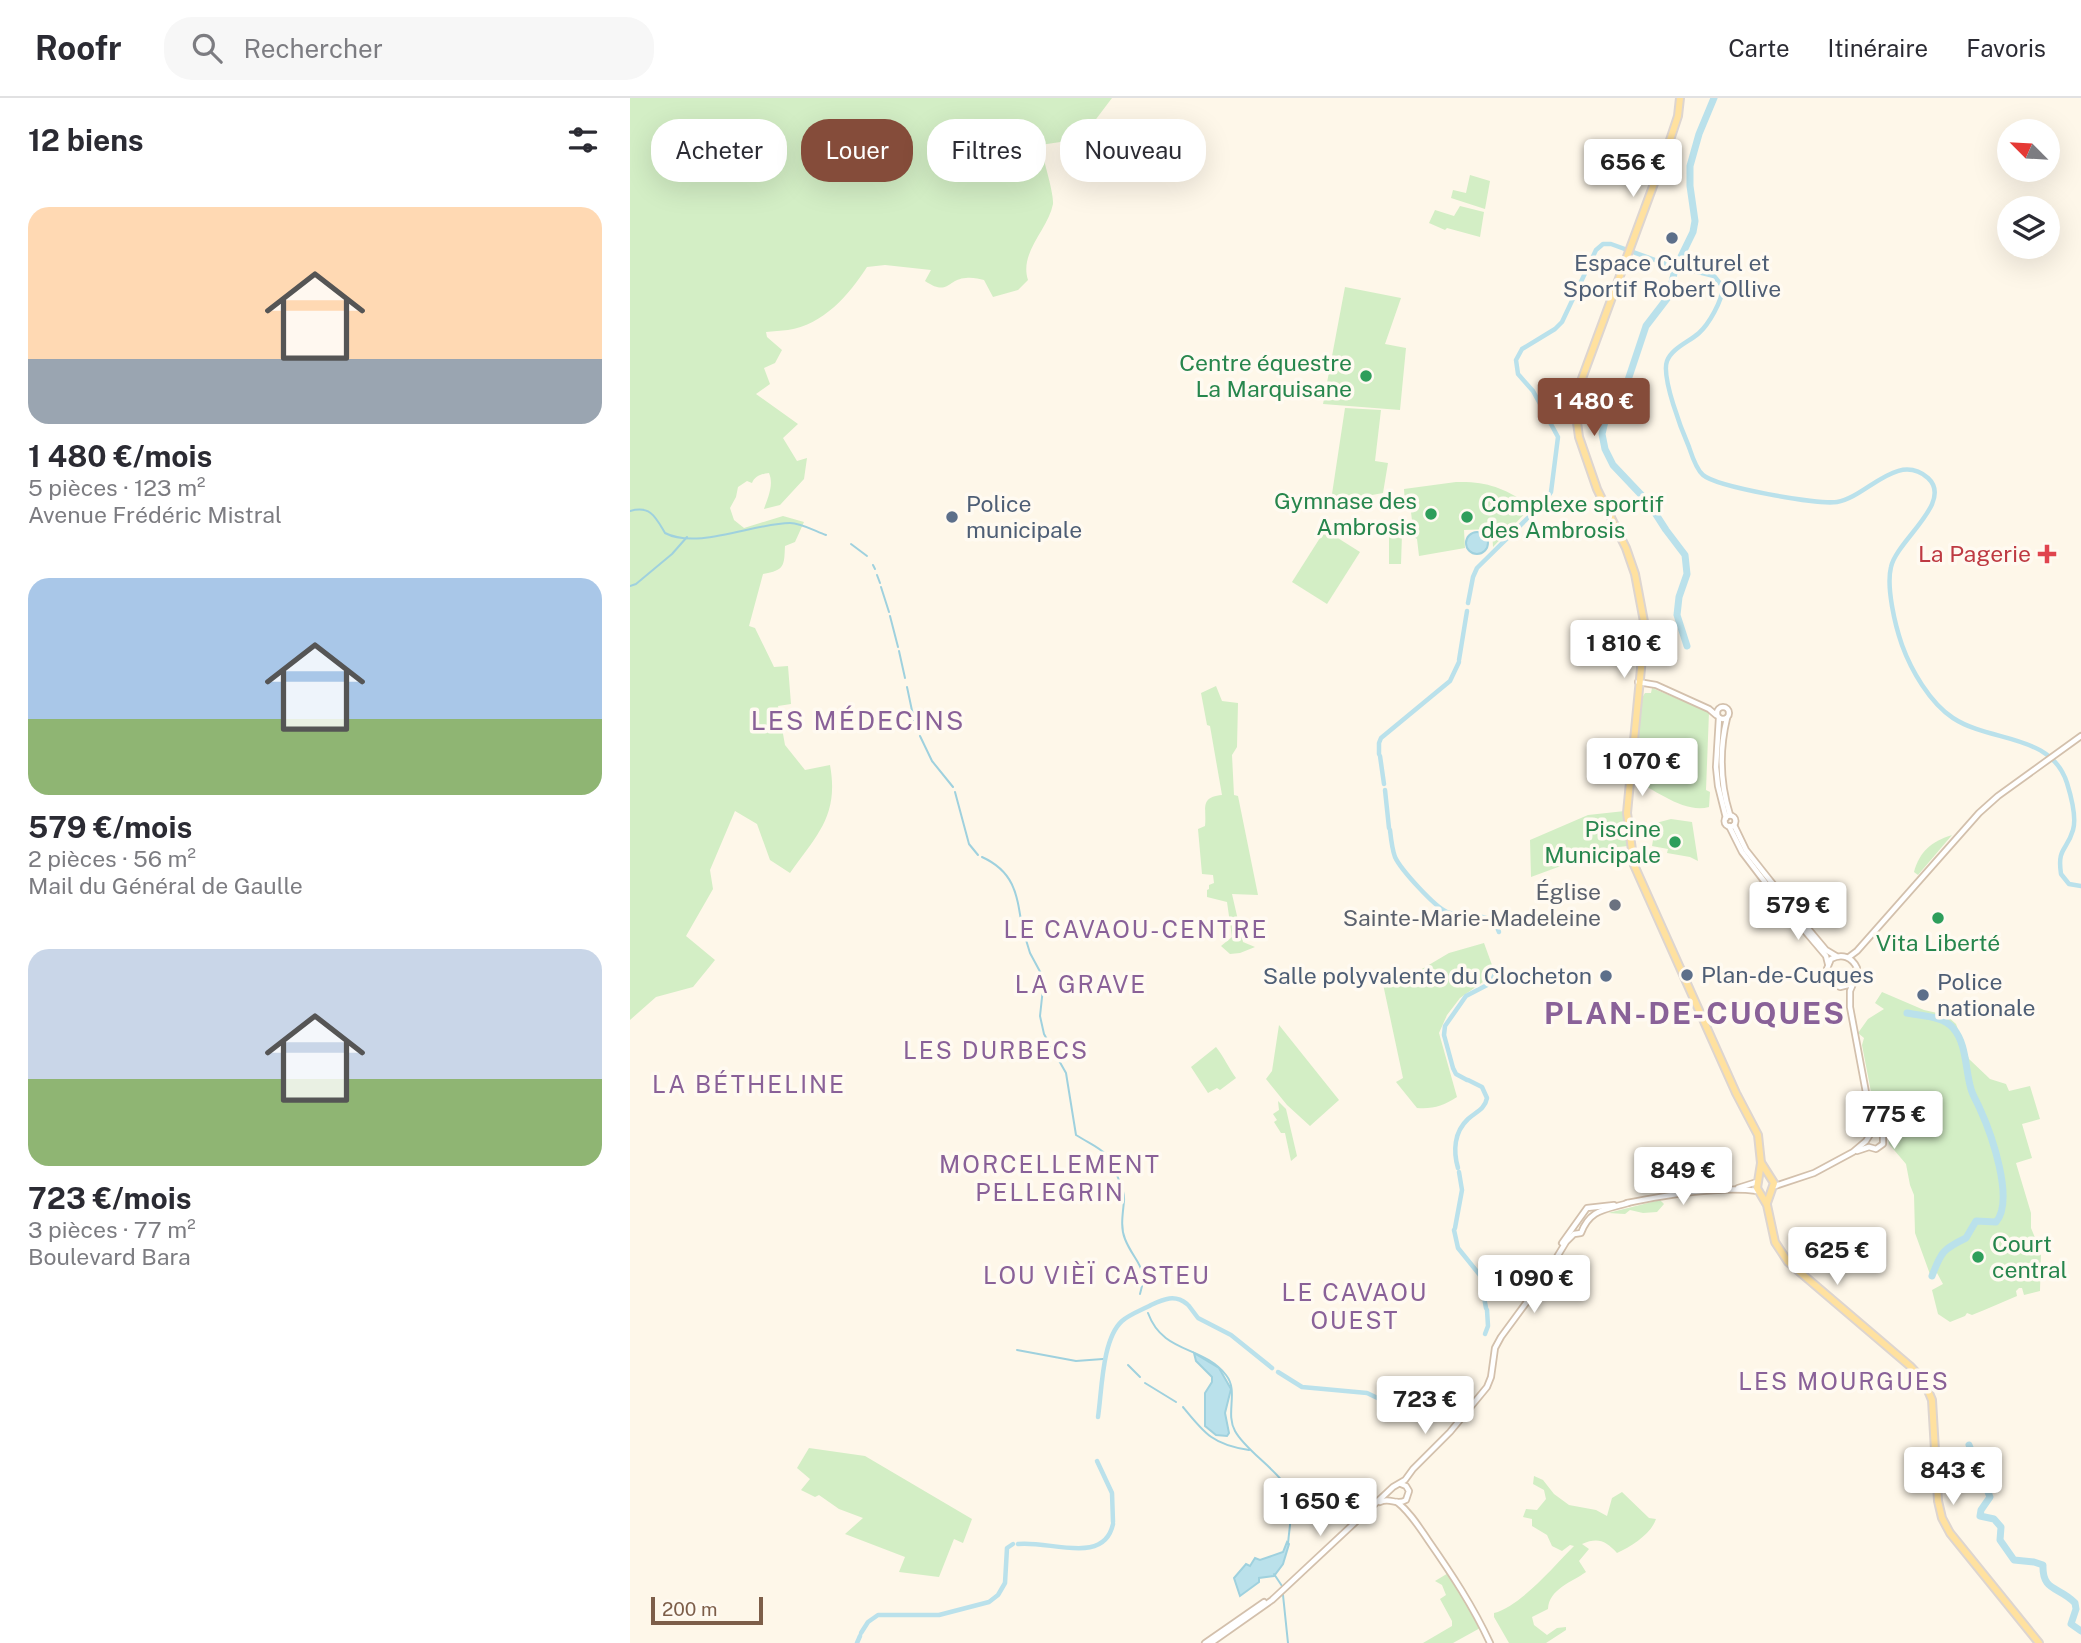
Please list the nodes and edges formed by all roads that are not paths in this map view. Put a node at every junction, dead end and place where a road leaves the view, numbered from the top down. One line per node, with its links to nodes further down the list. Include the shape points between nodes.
1 (1681, 98): 2 (main road, via 1580,384 1576,415 1597,489 1635,574 1642,616)
2 (1639, 685): 4 (street, via 1656,685); 26 (main road, via 1628,820 1634,865 1758,1135)
3 (1718, 708): 4 (street); 5 (street); 6 (street, via 1728,709)
4 (1709, 709): 5 (street)
5 (1718, 717): 6 (street); 8 (street, via 1716,767)
6 (1727, 718): 8 (street, via 1721,767)
7 (2081, 736): 12 (street, via 1995,800)
8 (1728, 816): 9 (street, via 1725,822); 9 (street, via 1735,818)
9 (1731, 825): 10 (street, via 1742,852)
10 (1782, 900): 11 (street, via 1781,908); 11 (street, via 1790,900)
11 (1789, 909): 13 (street); 16 (street)
12 (1864, 944): 14 (street); 15 (street)
13 (1836, 957): 14 (street); 16 (street)
14 (1848, 957): 15 (street)
15 (1854, 962): 17 (street, via 1857,972)
16 (1828, 964): 18 (street, via 1827,978)
17 (1852, 984): 18 (street); 19 (street)
18 (1840, 987): 19 (street)
19 (1850, 1007): 20 (street)
20 (1870, 1114): 21 (street); 22 (street)
21 (1878, 1132): 22 (street); 24 (street, via 1884,1144)
22 (1871, 1133): 23 (street)
23 (1866, 1141): 24 (street); 25 (street)
24 (1869, 1147): 25 (street)
25 (1853, 1152): 27 (street, via 1814,1173)
26 (1761, 1163): 27 (main road); 28 (main road)
27 (1772, 1181): 28 (main road); 28 (main road)
28 (1761, 1188): 29 (street); 43 (main road, via 1774,1242 1787,1262 1924,1381 1932,1400 1943,1520)
29 (1628, 1203): 30 (street); 31 (street)
30 (1592, 1207): 31 (street); 32 (street, via 1585,1209)
31 (1592, 1215): 32 (street, via 1581,1233)
32 (1572, 1231): 33 (street, via 1497,1343 1489,1384)
33 (1413, 1469): 34 (street); 35 (street)
34 (1401, 1484): 35 (street); 36 (street)
35 (1408, 1488): 37 (street)
36 (1391, 1491): 38 (street); 39 (street)
37 (1406, 1500): 38 (street); 40 (street)
38 (1395, 1502): 39 (street, via 1384,1500); 40 (street)
39 (1370, 1508): 41 (street, via 1283,1590)
40 (1416, 1524): 42 (street, via 1478,1616)
41 (1208, 1643)
42 (1490, 1643)
43 (2039, 1643)

